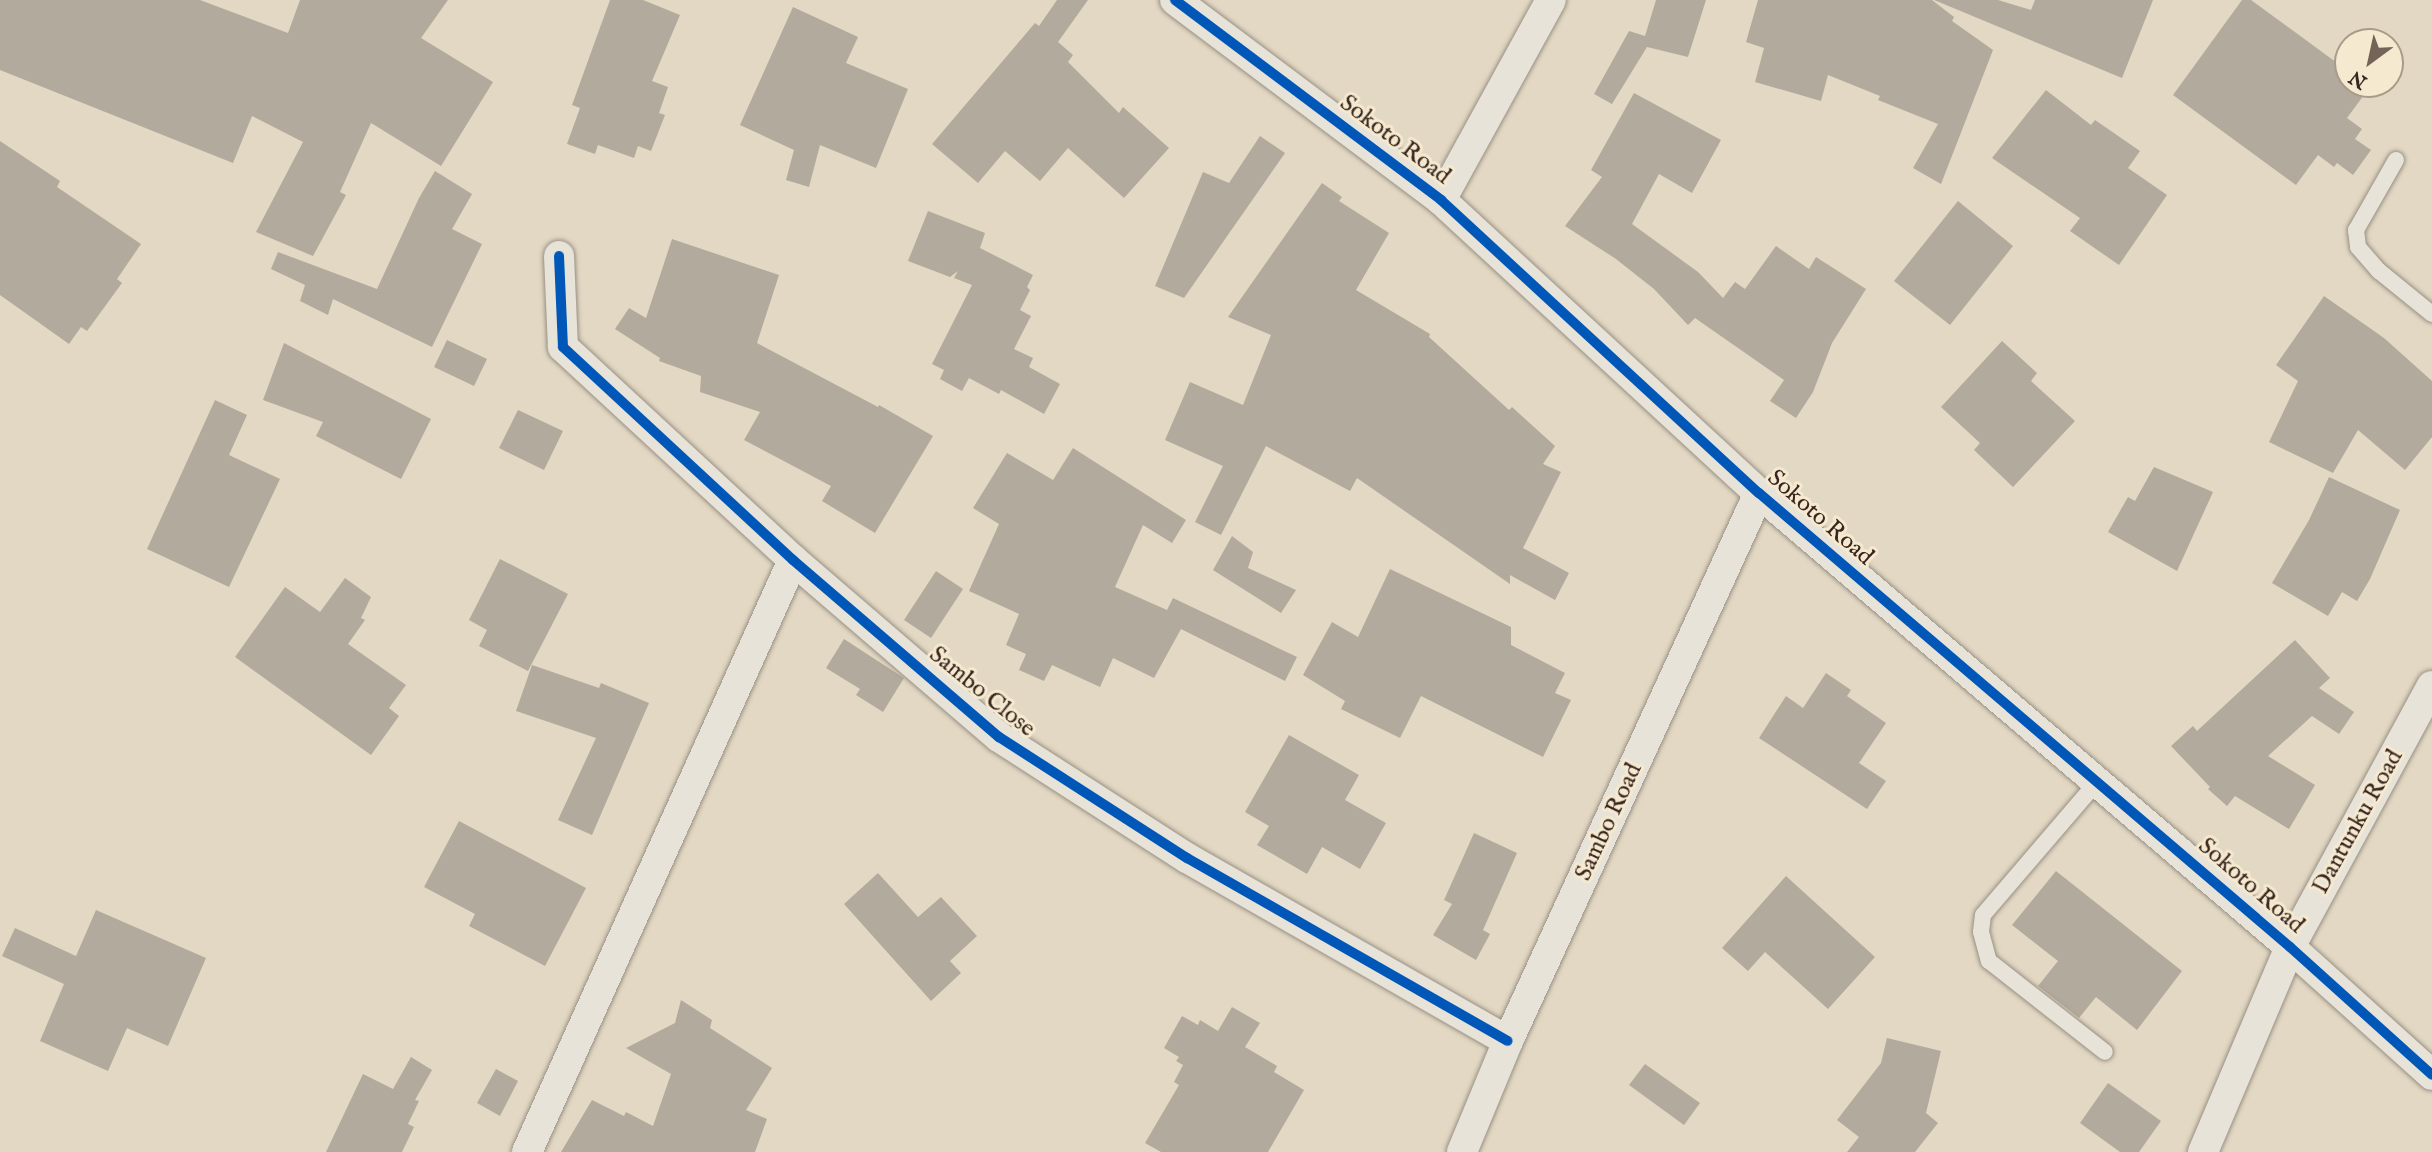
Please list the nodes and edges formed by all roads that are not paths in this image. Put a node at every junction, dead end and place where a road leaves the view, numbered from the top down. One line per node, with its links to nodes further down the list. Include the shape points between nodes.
1 (1175, 0): 4 (street, Sokoto Road)
2 (1551, 0): 4 (street)
3 (2396, 160): 6 (lane, via 2356,230 2358,247 2379,271)
4 (1441, 200): 7 (street, Sokoto Road)
5 (559, 256): 8 (street, Sambo Close, via 563,347)
6 (2432, 314)
7 (1759, 493): 10 (street, Sokoto Road); 12 (street, Sambo Road)
8 (793, 560): 12 (street, Sambo Close, via 999,737 1187,858); 15 (street)
9 (2432, 686): 11 (street, Dantunku Road)
10 (2097, 782): 11 (street, Sokoto Road); 13 (lane, via 1983,915 1981,932 1989,961)
11 (2290, 947): 14 (street, Sokoto Road); 17 (street, Dantunku Road)
12 (1508, 1041): 16 (street, Sambo Road)
13 (2105, 1052)
14 (2432, 1075)
15 (527, 1152)
16 (1462, 1152)
17 (2203, 1152)

